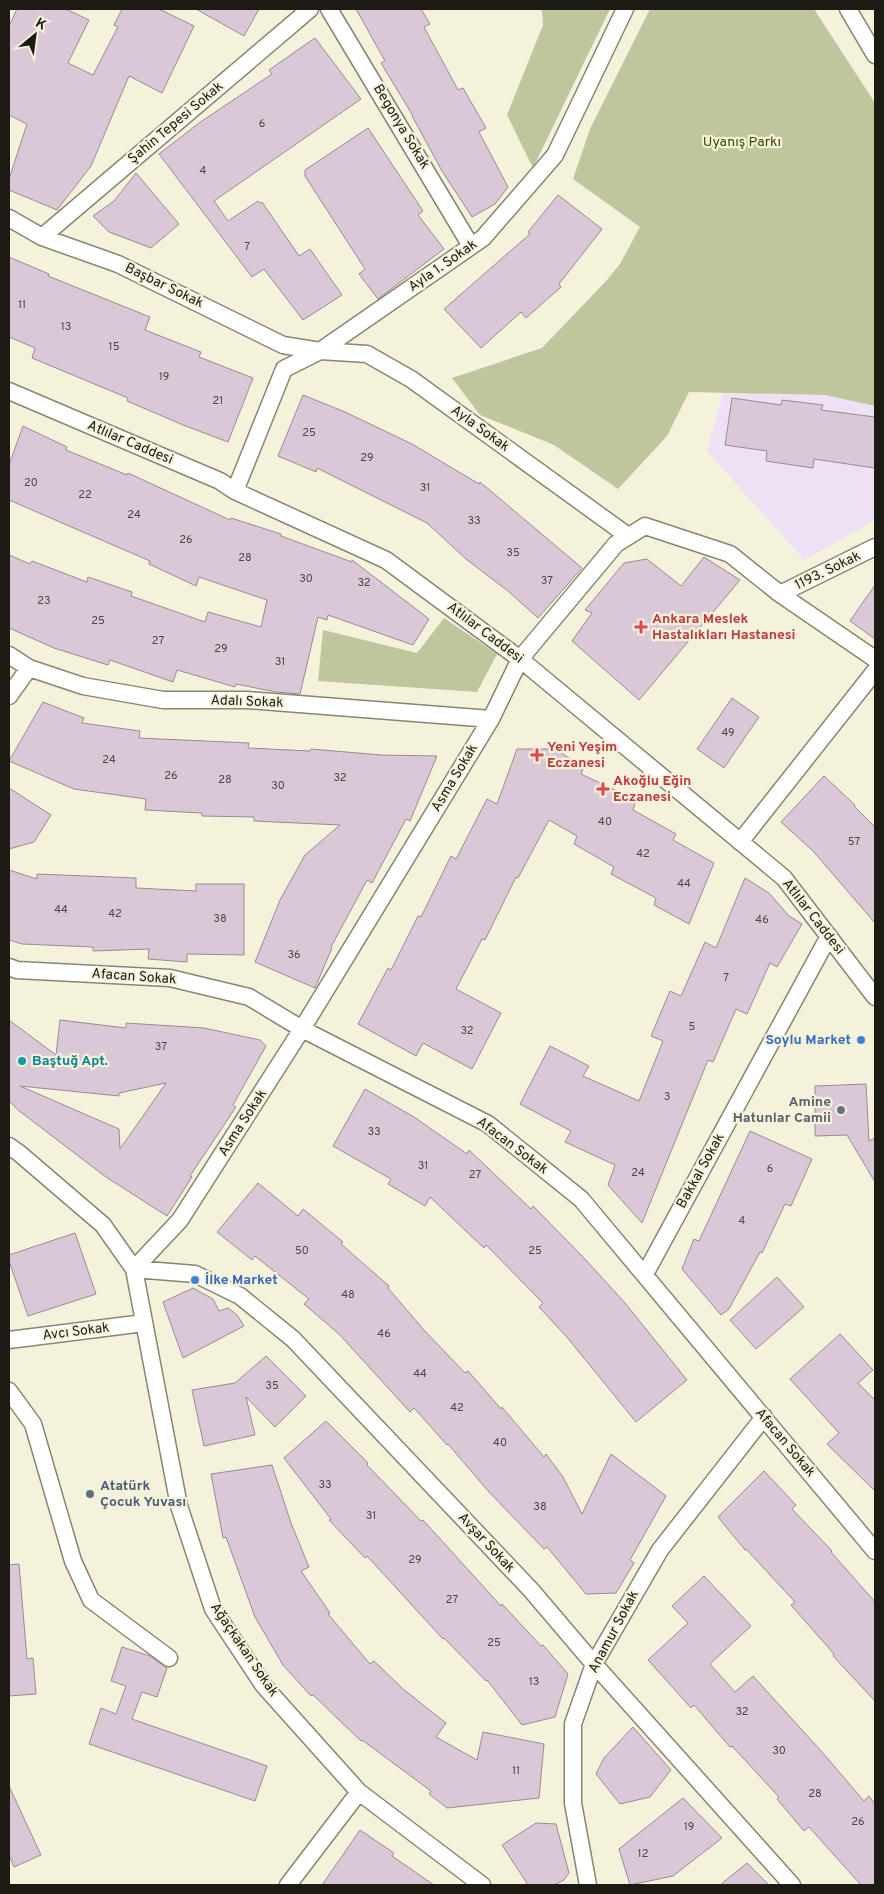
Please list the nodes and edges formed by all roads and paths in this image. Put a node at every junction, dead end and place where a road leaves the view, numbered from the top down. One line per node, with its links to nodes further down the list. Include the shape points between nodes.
1 (310, 9): 7 (street, Şahin Tepesi Sokak)
2 (329, 9): 8 (street, Begonya Sokak)
3 (625, 9): 8 (street, Ayla 1. Sokak, via 555,155 483,238)
4 (848, 9): 5 (street)
5 (875, 55)
6 (9, 218): 7 (street, Başbar Sokak)
7 (42, 237): 9 (street, Başbar Sokak, via 118,264 283,345)
8 (472, 246): 9 (street, Ayla 1. Sokak)
9 (320, 351): 11 (street, Ayla 1. Sokak, via 284,369); 12 (street, Ayla Sokak, via 367,354 411,379)
10 (9, 391): 11 (street, Atlılar Caddesi)
11 (235, 490): 16 (street, Atlılar Caddesi, via 386,560)
12 (628, 536): 14 (street, Asma Sokak, via 645,526 730,554); 16 (street, Asma Sokak, via 616,544)
13 (875, 547): 14 (street, 1193. Sokak)
14 (780, 594): 17 (street, Asma Sokak)
15 (9, 655): 18 (street, Adalı Sokak)
16 (520, 659): 21 (street, Asma Sokak); 22 (street, Atlılar Caddesi)
17 (875, 659)
18 (29, 668): 20 (street); 21 (street, Adalı Sokak, via 83,686 163,700 247,700)
19 (875, 671): 22 (street)
20 (9, 696)
21 (492, 719): 26 (street, Asma Sokak)
22 (740, 842): 23 (street, Atlılar Caddesi, via 784,878)
23 (829, 936): 25 (street, Atlılar Caddesi); 29 (street, Bakkal Sokak)
24 (9, 967): 26 (street, Afacan Sokak, via 170,978 249,997)
25 (875, 997)
26 (302, 1029): 28 (street, Asma Sokak, via 180,1220); 29 (street, Afacan Sokak, via 488,1124 581,1199)
27 (9, 1146): 28 (street, Ağaçkakan Sokak, via 103,1225)
28 (134, 1269): 30 (street, Ağaçkakan Sokak); 36 (street, Avşar Sokak, via 195,1274 240,1296 293,1339 531,1590)
29 (645, 1274): 33 (street, Afacan Sokak)
30 (144, 1323): 31 (street, Avcı Sokak); 37 (street, Ağaçkakan Sokak, via 179,1506 213,1609 264,1686)
31 (9, 1340)
32 (9, 1391): 35 (street, via 33,1424 73,1561 91,1600)
33 (764, 1417): 34 (street, Afacan Sokak); 36 (street, Anamur Sokak, via 660,1550)
34 (875, 1551)
35 (169, 1658)
36 (594, 1664): 40 (street, Anamur Sokak, via 573,1724 573,1803); 41 (street, Avşar Sokak)
37 (359, 1792): 38 (street); 39 (street, Ağaçkakan Sokak)
38 (288, 1885)
39 (482, 1885)
40 (588, 1885)
41 (792, 1885)

